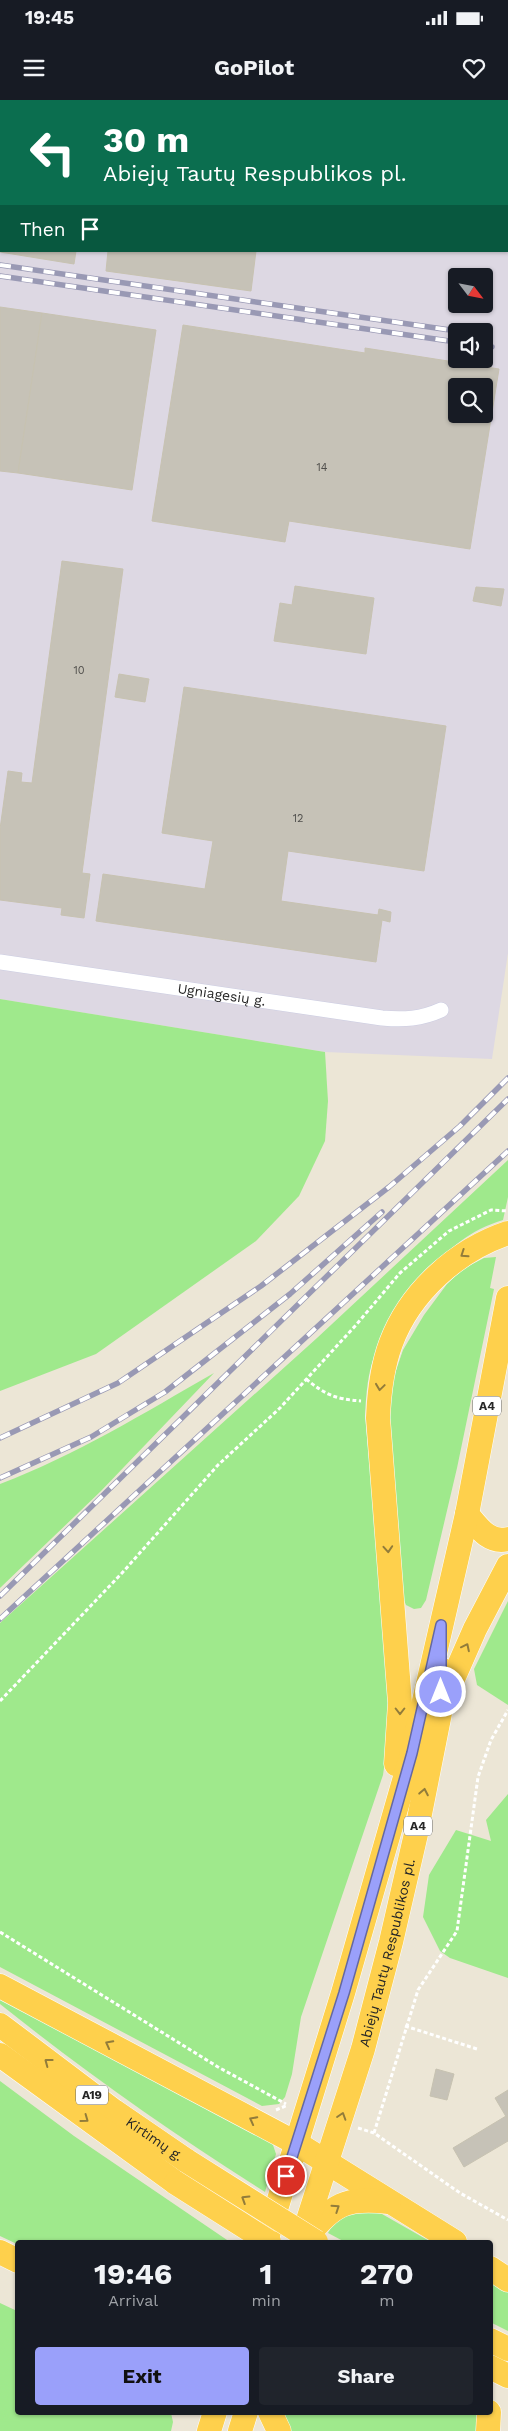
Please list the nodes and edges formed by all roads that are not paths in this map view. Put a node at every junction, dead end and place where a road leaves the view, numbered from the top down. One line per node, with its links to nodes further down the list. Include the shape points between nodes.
1 (0, 962): 2 (street, Ugniagesių g., via 390,1019 424,1018)
2 (442, 1010)
3 (508, 1233): 10 (highway, one-way to 10, via 462,1256 414,1302 391,1342 383,1371 378,1418 400,1703)
4 (508, 1298): 5 (highway, Abiejų Tautų Respublikos pl. / A4)
5 (467, 1514): 6 (highway, via 492,1538); 8 (highway, Abiejų Tautų Respublikos pl. / A4)
6 (508, 1539)
7 (508, 1566): 9 (highway, one-way to 7, via 466,1647)
8 (441, 1625): 9 (highway, Abiejų Tautų Respublikos pl. / A4); 10 (highway, Abiejų Tautų Respublikos pl. / A4, via 412,1753)
9 (441, 1708): 15 (highway, Abiejų Tautų Respublikos pl. / A4, one-way to 9, via 363,2049 391,1942)
10 (390, 1825): 14 (highway, Abiejų Tautų Respublikos pl. / A4, via 344,1993)
11 (0, 1986): 14 (highway, one-way to 11)
12 (0, 2025): 21 (highway, Kirtimų g. / A19, one-way to 12, bridge, via 114,2111)
13 (6, 2063): 17 (highway, Kirtimų g. / A19, one-way to 17, bridge, via 176,2183)
14 (296, 2143): 15 (highway); 18 (highway, Abiejų Tautų Respublikos pl. / A4)
15 (327, 2162): 16 (highway); 19 (highway, Abiejų Tautų Respublikos pl. / A4)
16 (393, 2203): 20 (highway, one-way to 16, via 324,2216 342,2204 361,2199); 22 (highway)
17 (265, 2240)
18 (269, 2240)
19 (302, 2240)
20 (303, 2240)
21 (313, 2240)
22 (452, 2240)
23 (0, 2252): 25 (highway)
24 (493, 2257): 26 (highway)
25 (15, 2260)
26 (508, 2262)
27 (493, 2270): 28 (highway)
28 (508, 2280)
29 (493, 2342): 30 (highway)
30 (508, 2350)
31 (493, 2368): 32 (highway)
32 (508, 2376)
33 (213, 2415): 37 (highway)
34 (245, 2415): 38 (highway)
35 (271, 2415): 39 (highway)
36 (488, 2415): 40 (highway)
37 (209, 2431)
38 (240, 2431)
39 (279, 2431)
40 (488, 2431)

